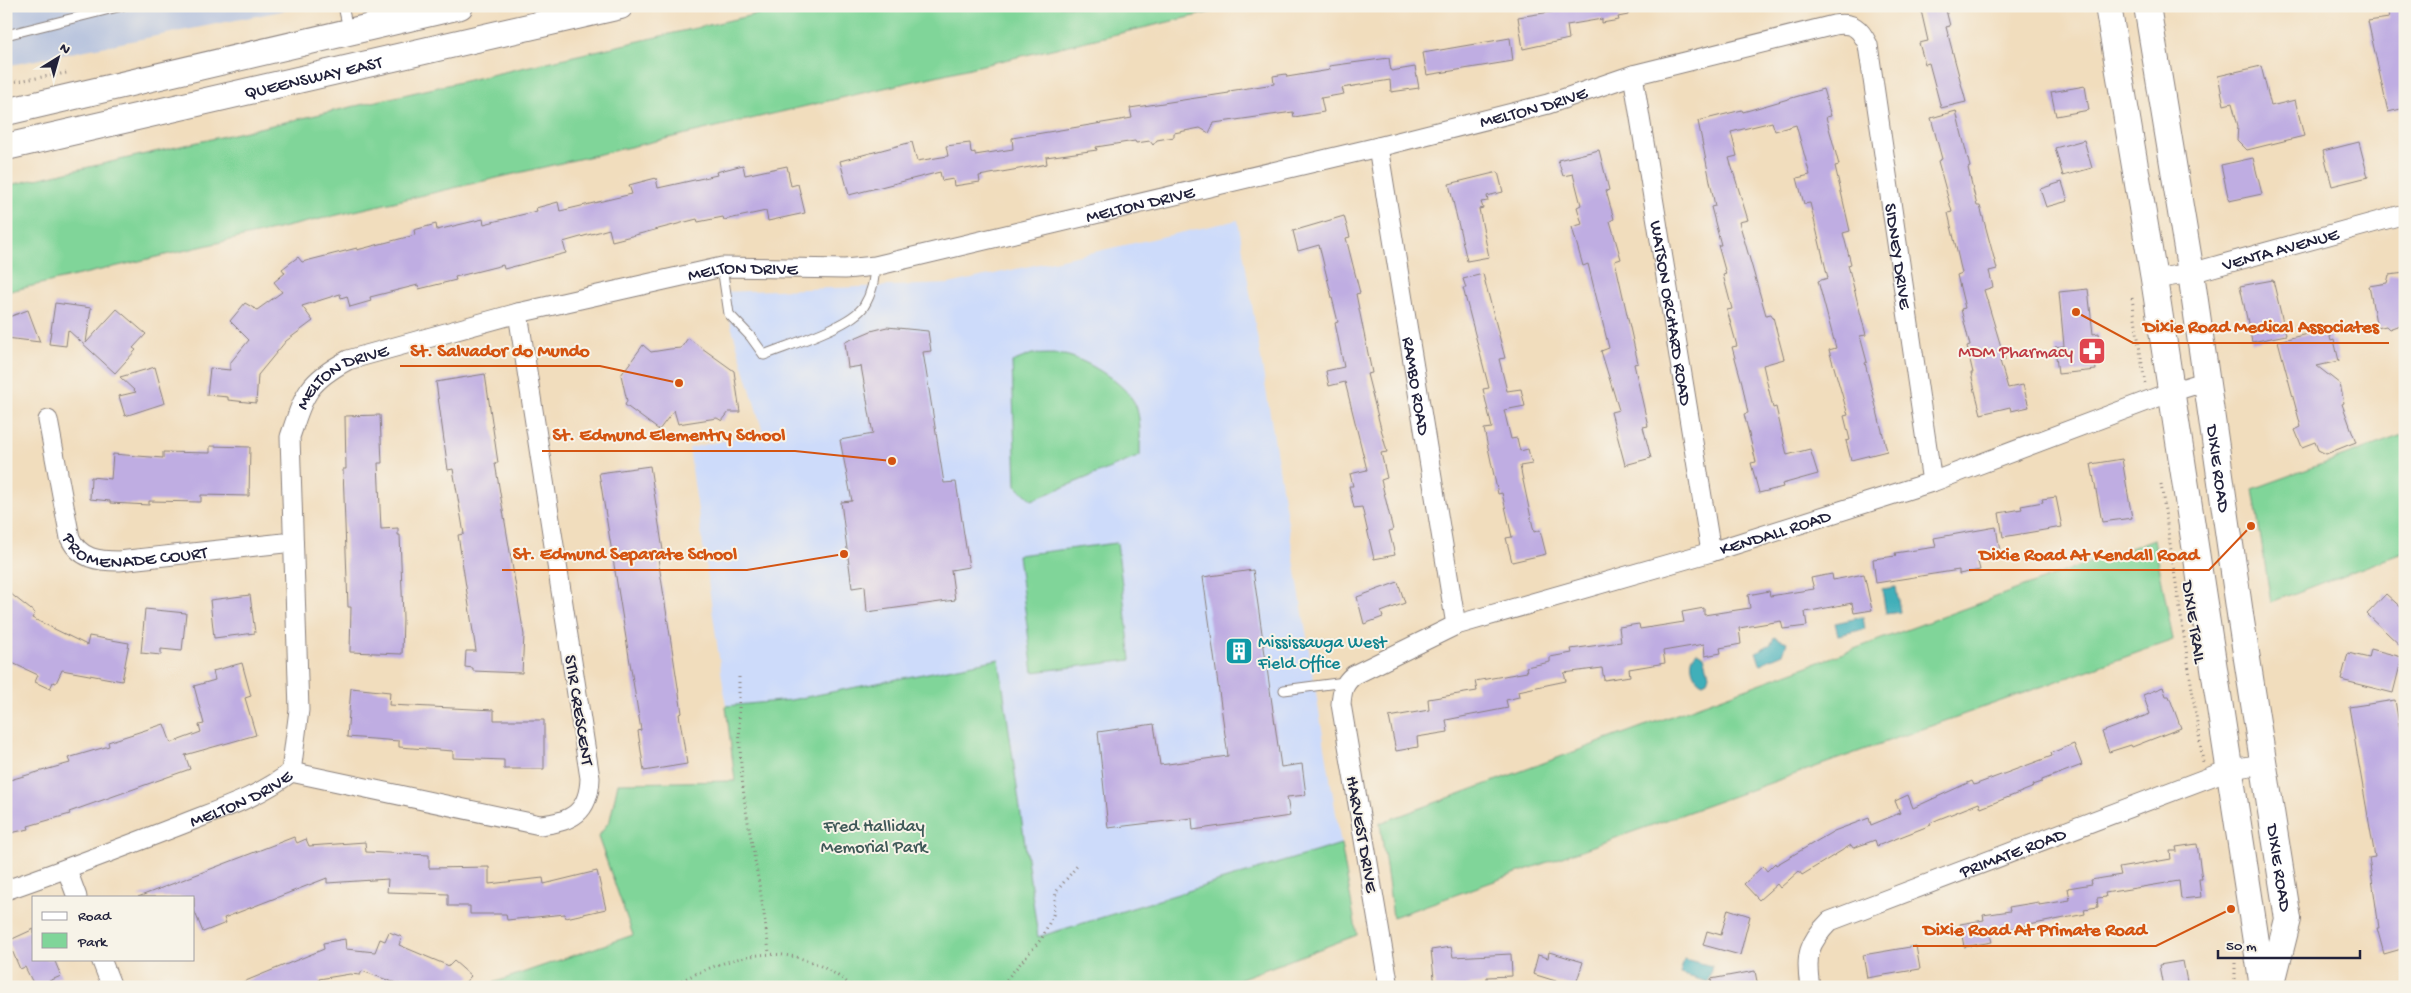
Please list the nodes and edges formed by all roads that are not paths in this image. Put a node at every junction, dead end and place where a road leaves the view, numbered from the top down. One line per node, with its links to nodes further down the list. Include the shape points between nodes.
1 (122, 6): 9 (lane)
2 (343, 6): 7 (lane)
3 (460, 6): 7 (main road, QUEENSWAY EAST)
4 (620, 6): 12 (main road, QUEENSWAY EAST)
5 (2108, 6): 18 (main road, DIXIE ROAD)
6 (2147, 6): 17 (main road, DIXIE ROAD)
7 (348, 32): 11 (main road, QUEENSWAY EAST)
8 (1862, 32): 10 (street, MELTON DRIVE, via 1847,23 1834,25); 23 (street, SIDNEY DRIVE, via 1871,59)
9 (6, 35)
10 (1633, 75): 13 (street, MELTON DRIVE, via 1548,104); 25 (street, WATSON ORCHARD ROAD)
11 (6, 112)
12 (6, 147)
13 (1378, 148): 15 (street, MELTON DRIVE); 26 (street, RAMBO ROAD)
14 (2405, 214): 17 (street, VENTA AVENUE)
15 (875, 266): 16 (street, MELTON DRIVE, via 845,269); 16 (lane, via 870,295 863,308 848,320 764,355 729,314)
16 (722, 267): 19 (street, MELTON DRIVE)
17 (2191, 273): 18 (street, VENTA AVENUE); 20 (main road, DIXIE ROAD)
18 (2154, 279): 21 (main road, DIXIE ROAD)
19 (518, 313): 24 (street, MELTON DRIVE, via 348,360 312,385 299,409 290,437); 31 (street, STIR CRESCENT, via 590,778 590,790 583,805 569,820 540,825)
20 (2207, 381): 21 (street, KENDALL ROAD); 29 (main road, DIXIE ROAD)
21 (2171, 392): 23 (street, KENDALL ROAD); 30 (main road, DIXIE ROAD)
22 (48, 420): 24 (street, PROMENADE COURT, via 70,538 76,548 89,558 119,561)
23 (1932, 482): 25 (street, KENDALL ROAD)
24 (293, 542): 31 (street, MELTON DRIVE, via 299,710)
25 (1711, 552): 26 (street, KENDALL ROAD)
26 (1456, 625): 27 (street, KENDALL ROAD, via 1354,675)
27 (1346, 682): 28 (lane); 37 (street, HARVEST DRIVE, via 1341,704)
28 (1284, 690)
29 (2264, 764): 30 (street, PRIMATE ROAD); 40 (main road, DIXIE ROAD, via 2288,918)
30 (2231, 769): 38 (street, PRIMATE ROAD, via 1830,921 1814,938 1810,950 1807,970); 39 (main road, DIXIE ROAD)
31 (292, 772): 32 (street, MELTON DRIVE, via 240,802)
32 (66, 870): 33 (street, MELTON DRIVE); 34 (street)
33 (6, 890)
34 (77, 896)
35 (101, 960): 36 (street)
36 (112, 987)
37 (1389, 987)
38 (1810, 987)
39 (2263, 987)
40 (2272, 987)

